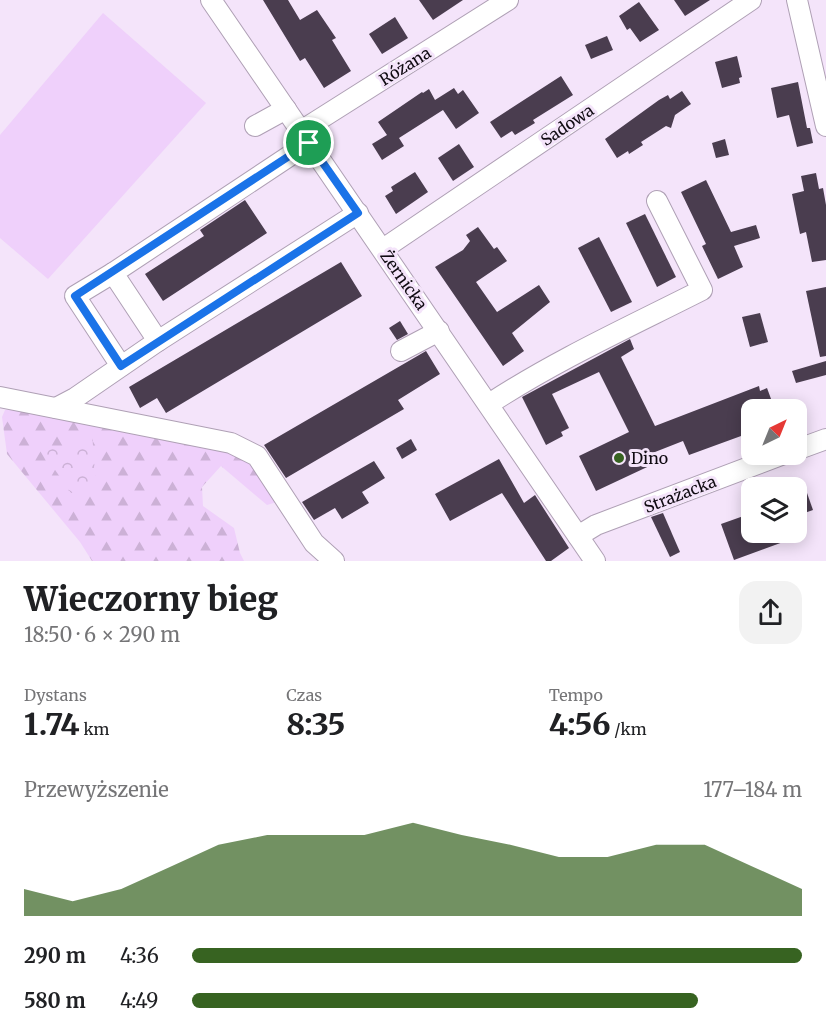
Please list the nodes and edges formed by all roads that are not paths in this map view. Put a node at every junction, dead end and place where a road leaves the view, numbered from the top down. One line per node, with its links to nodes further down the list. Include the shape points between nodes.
1 (212, 0): 5 (street, Żernicka)
2 (508, 0): 8 (street, Różana)
3 (751, 0): 11 (street, Sadowa)
4 (797, 0): 7 (street)
5 (286, 109): 6 (street); 8 (street, Żernicka)
6 (255, 126)
7 (826, 126)
8 (305, 137): 10 (street, Żernicka); 12 (street, Różana)
9 (657, 201): 18 (street, via 702,290 578,352)
10 (358, 213): 11 (street, Żernicka); 14 (street)
11 (383, 249): 13 (street, Żernicka)
12 (113, 273): 14 (street); 16 (street, Różana, via 75,296)
13 (439, 331): 15 (street); 18 (street, Żernicka)
14 (158, 341): 16 (street)
15 (401, 351)
16 (121, 366): 19 (street)
17 (0, 397): 19 (street)
18 (489, 404): 23 (street, Żernicka)
19 (56, 408): 24 (street, via 231,443 257,456 314,543)
20 (826, 439): 21 (street)
21 (807, 446)
22 (755, 465): 23 (street, Strażacka, via 596,525)
23 (578, 536): 25 (street, Żernicka)
24 (334, 561)
25 (595, 561)

